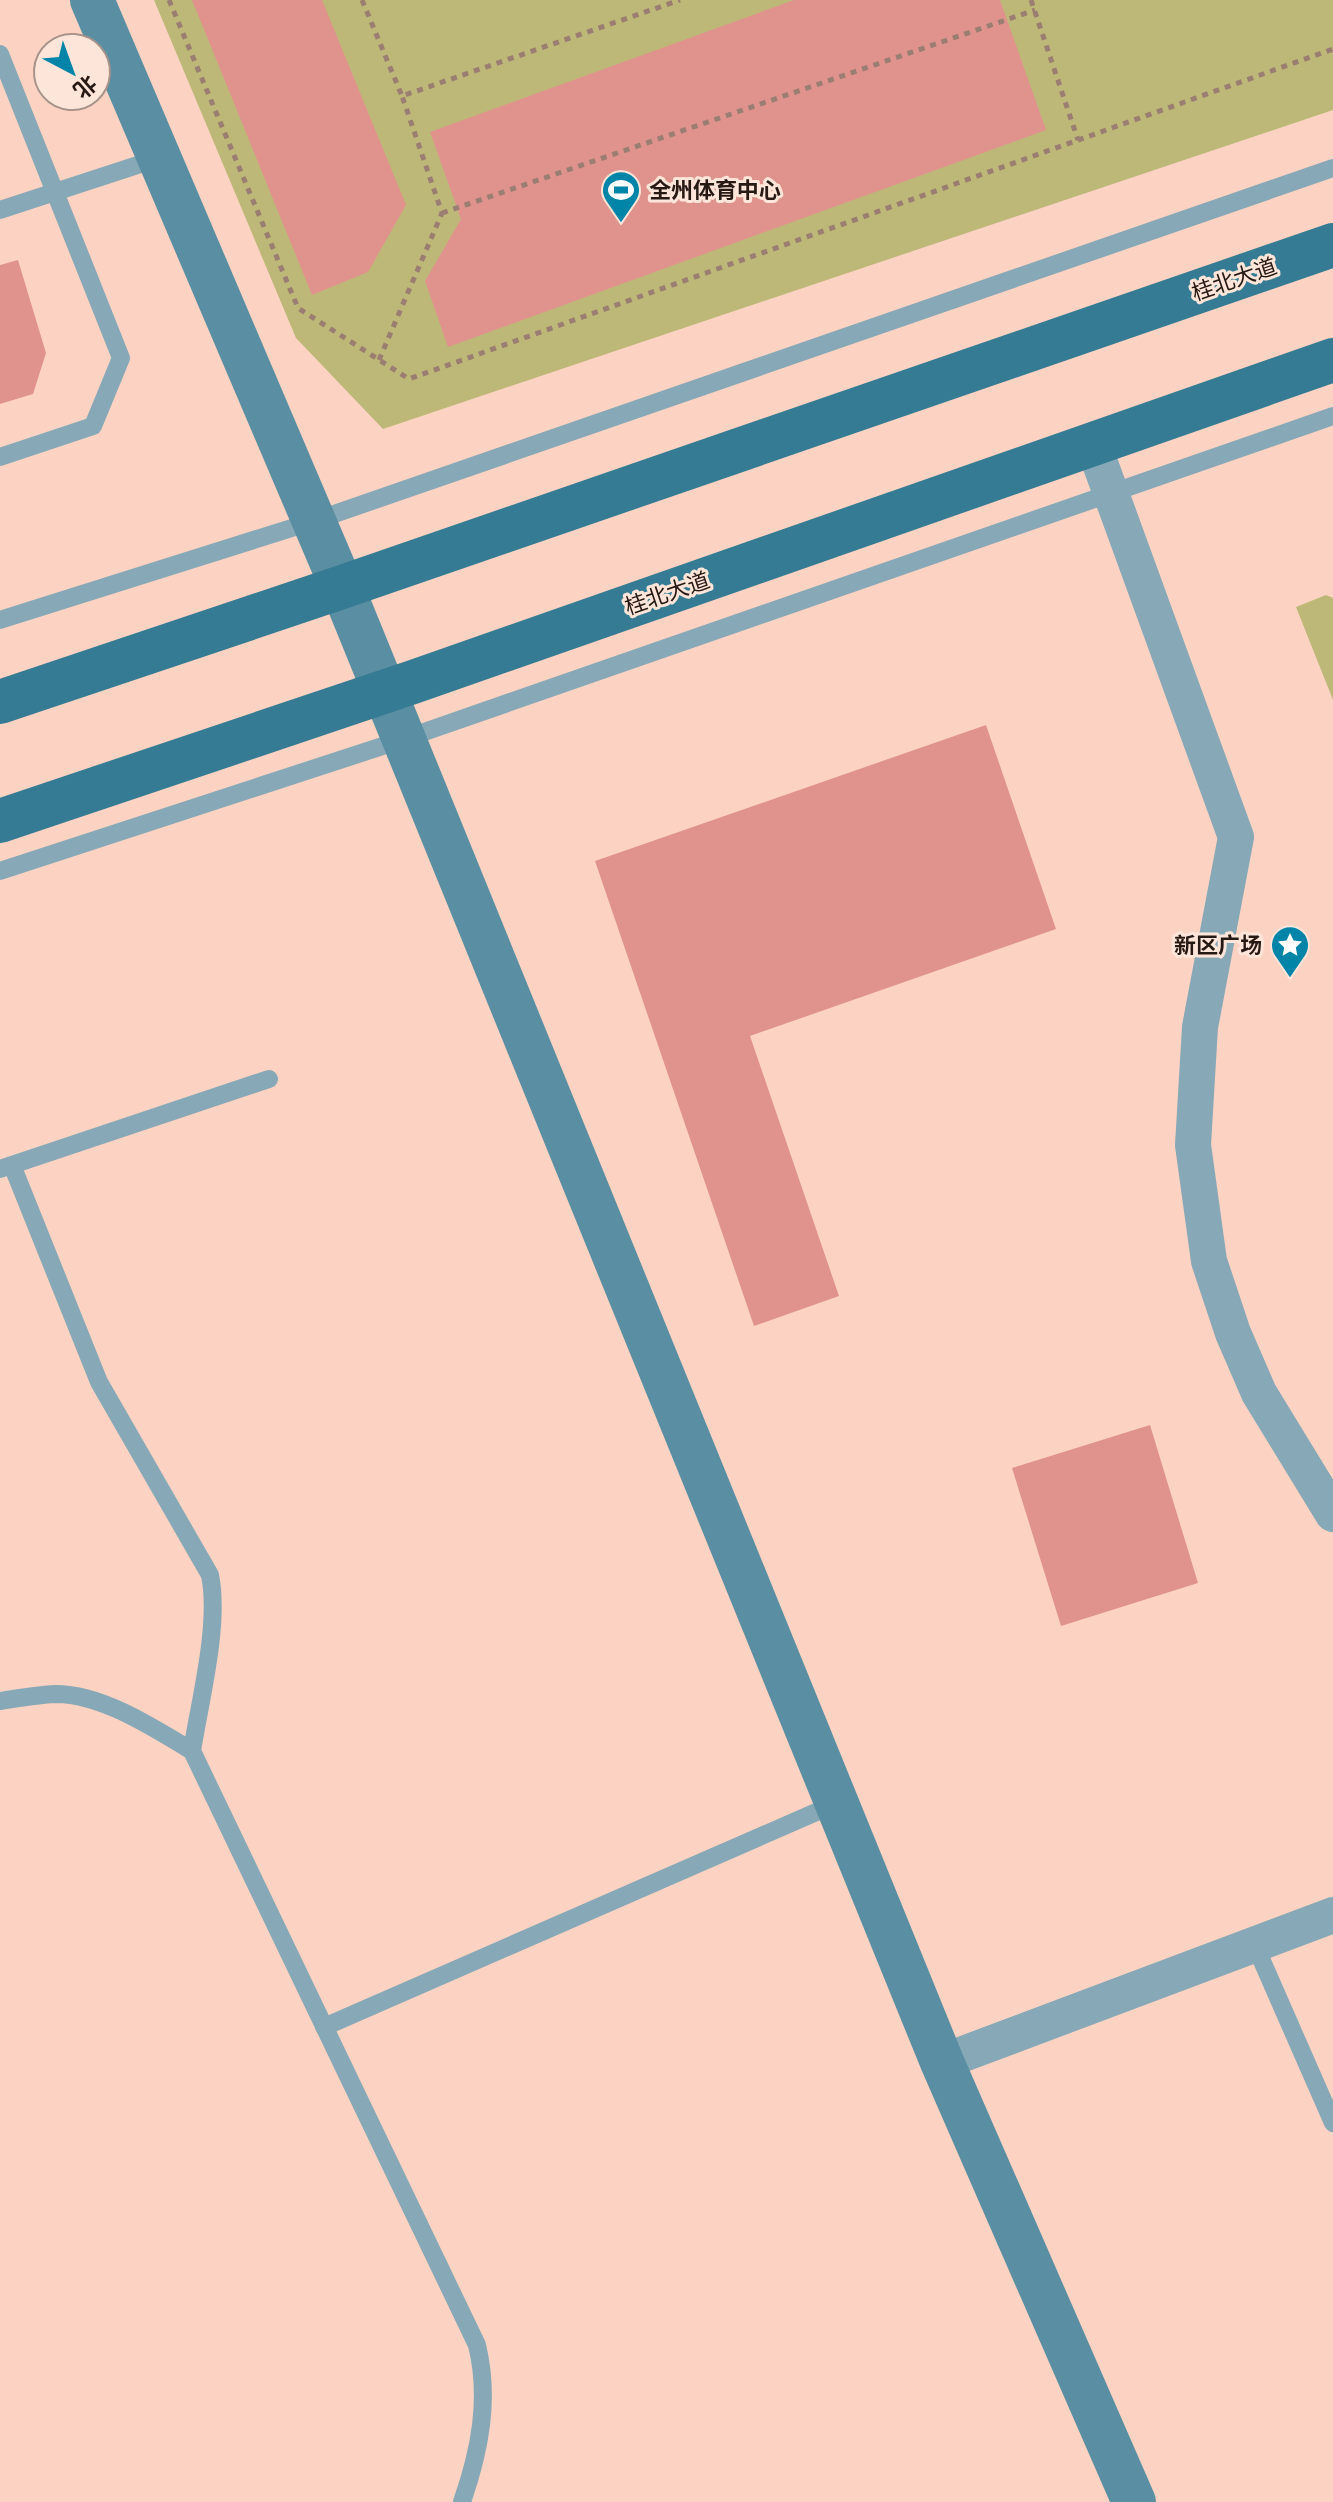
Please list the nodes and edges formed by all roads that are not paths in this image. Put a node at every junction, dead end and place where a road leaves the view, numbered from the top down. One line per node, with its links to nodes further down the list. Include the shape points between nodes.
1 (92, 0): 3 (main road)
2 (0, 54): 5 (lane)
3 (159, 158): 5 (lane); 13 (main road)
4 (1333, 168): 13 (lane)
5 (55, 192): 6 (lane); 11 (lane, via 121,358 93,426)
6 (0, 210)
7 (1333, 245): 14 (main road, 桂北大道)
8 (1333, 360): 10 (main road, 桂北大道)
9 (1333, 416): 12 (lane)
10 (1093, 444): 12 (street); 16 (main road, 桂北大道)
11 (0, 457)
12 (1111, 493): 18 (lane); 23 (street, via 1236,837 1200,1027 1193,1145 1209,1261 1259,1393)
13 (314, 521): 14 (main road); 15 (lane)
14 (342, 587): 16 (main road); 17 (main road, 桂北大道)
15 (0, 620)
16 (385, 691): 18 (main road); 19 (main road, 桂北大道)
17 (0, 702)
18 (404, 739): 20 (lane); 26 (main road)
19 (0, 821)
20 (0, 871)
21 (269, 1079): 22 (lane)
22 (6, 1167): 25 (lane, via 99,1382 210,1575 212,1626)
23 (1333, 1514)
24 (0, 1701): 25 (lane, via 59,1694 103,1704 139,1718)
25 (192, 1751): 29 (lane)
26 (837, 1803): 29 (lane); 30 (main road)
27 (1333, 1915): 28 (street)
28 (1255, 1945): 30 (street); 31 (lane)
29 (324, 2027): 32 (lane, via 477,2345 484,2406)
30 (942, 2062): 33 (main road)
31 (1333, 2123)
32 (462, 2502)
33 (1134, 2502)

